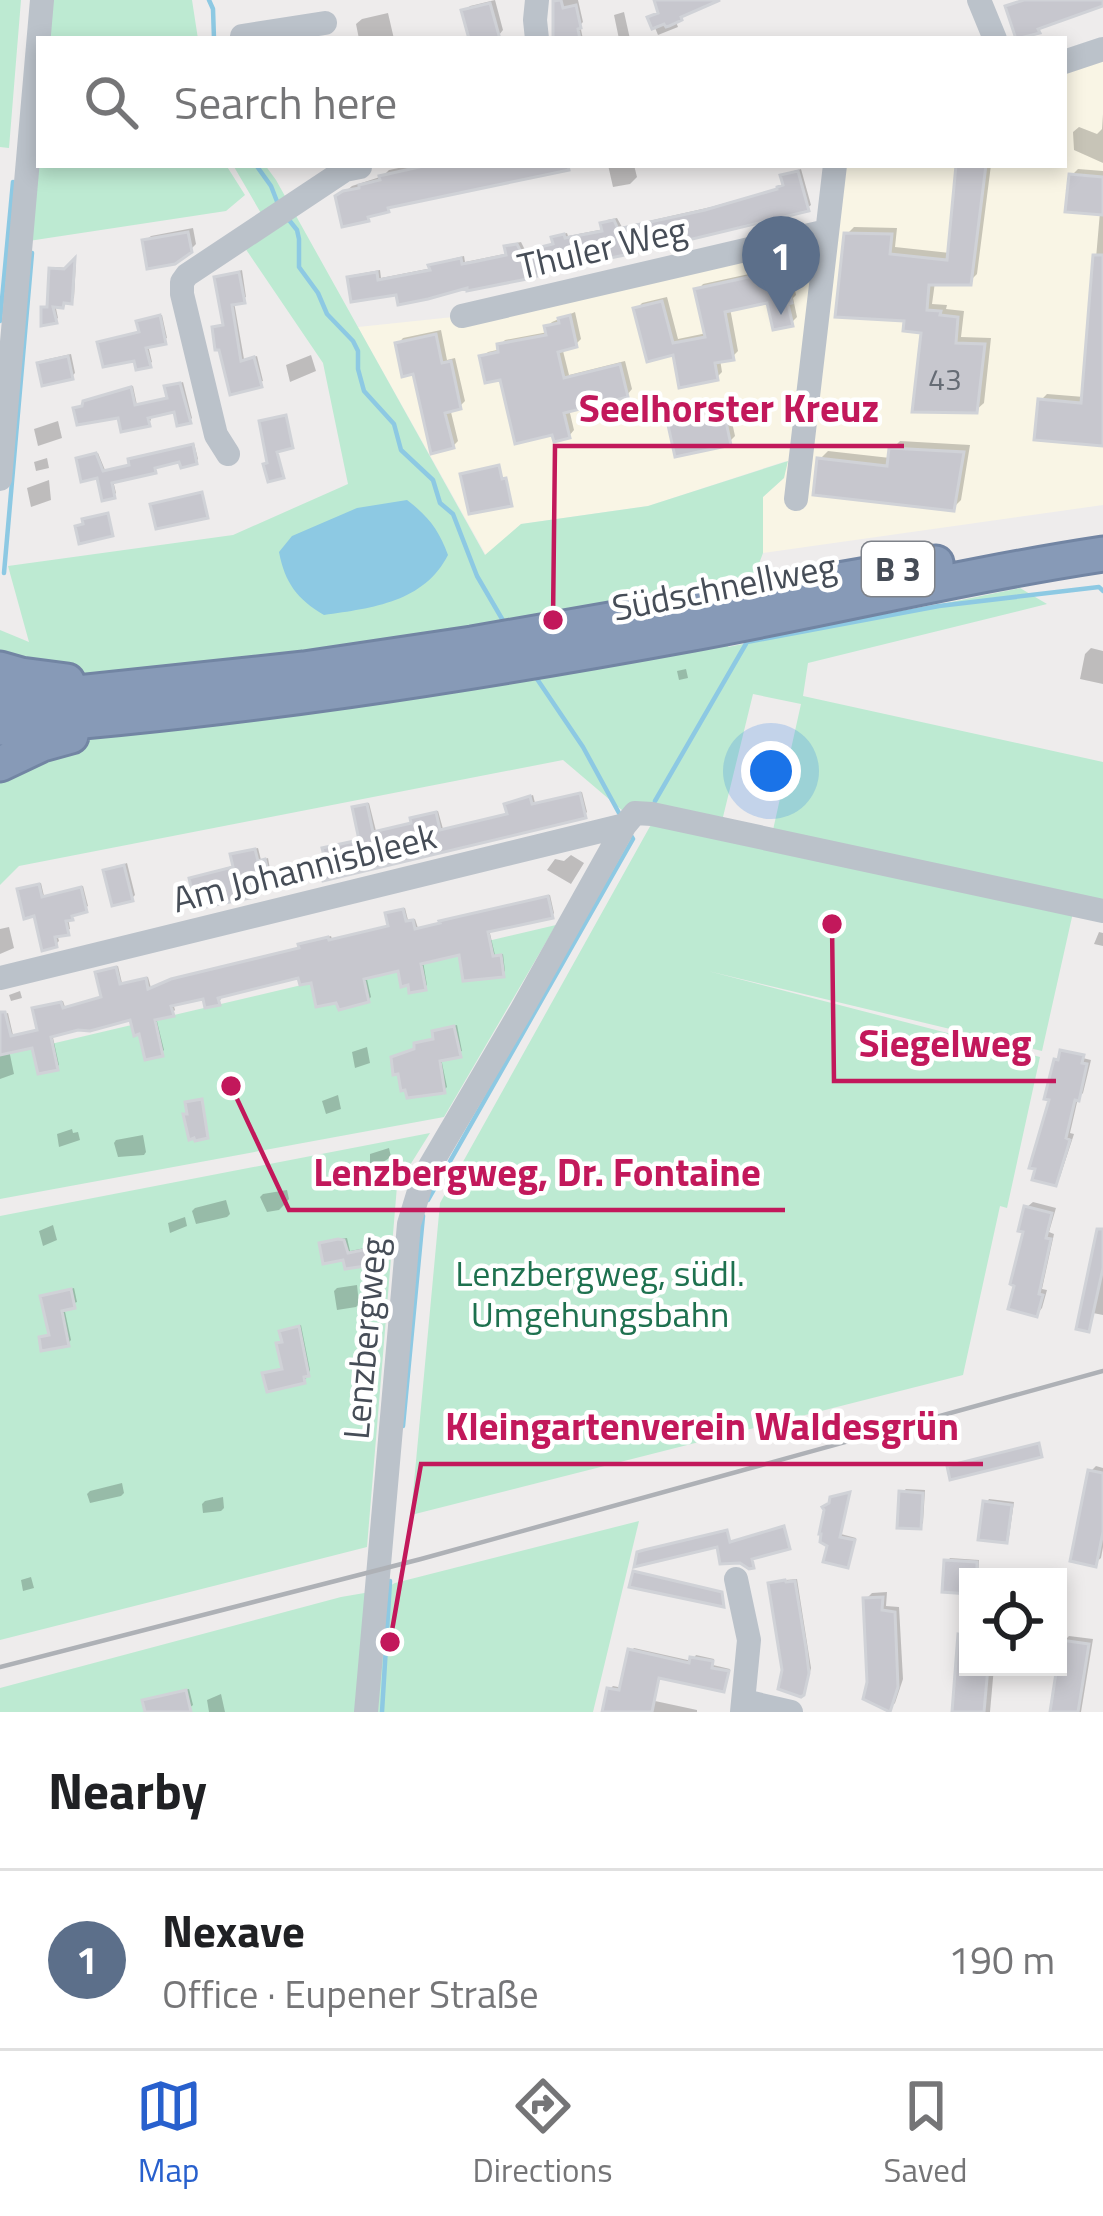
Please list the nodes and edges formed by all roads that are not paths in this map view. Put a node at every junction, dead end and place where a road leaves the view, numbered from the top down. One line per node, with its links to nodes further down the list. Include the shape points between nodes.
1 (42, 0): 5 (street)
2 (537, 0): 7 (street)
3 (979, 0): 8 (street)
4 (326, 21): 6 (street)
5 (39, 36)
6 (242, 36)
7 (537, 36)
8 (994, 36)
9 (1103, 49): 10 (street)
10 (1067, 61)
11 (36, 68): 17 (street)
12 (354, 168): 16 (street, via 182,282 216,435)
13 (835, 168): 14 (street)
14 (827, 231): 15 (street, Thuler Weg); 18 (street)
15 (463, 316)
16 (229, 454)
17 (0, 479)
18 (796, 499)
19 (1103, 536): 21 (highway, Südschnellweg / B 3, via 857,576)
20 (1103, 554): 21 (highway, Südschnellweg / B 3)
21 (695, 620): 22 (highway, Südschnellweg / B 3)
22 (478, 657): 24 (highway, Südschnellweg / B 3); 26 (highway, Südschnellweg / B 3)
23 (0, 669): 24 (highway)
24 (135, 688): 25 (highway, Südschnellweg / B 3)
25 (0, 701)
26 (159, 713): 27 (highway, Südschnellweg); 28 (highway, B 3, via 42,744)
27 (0, 728)
28 (0, 764)
29 (630, 819): 30 (street, via 652,814); 31 (street, Am Johannisbleek); 34 (street, Lenzbergweg, via 423,1178 410,1224)
30 (1103, 911)
31 (0, 978)
32 (736, 1579): 33 (street, via 749,1640)
33 (743, 1707): 35 (street)
34 (366, 1712)
35 (791, 1712)

